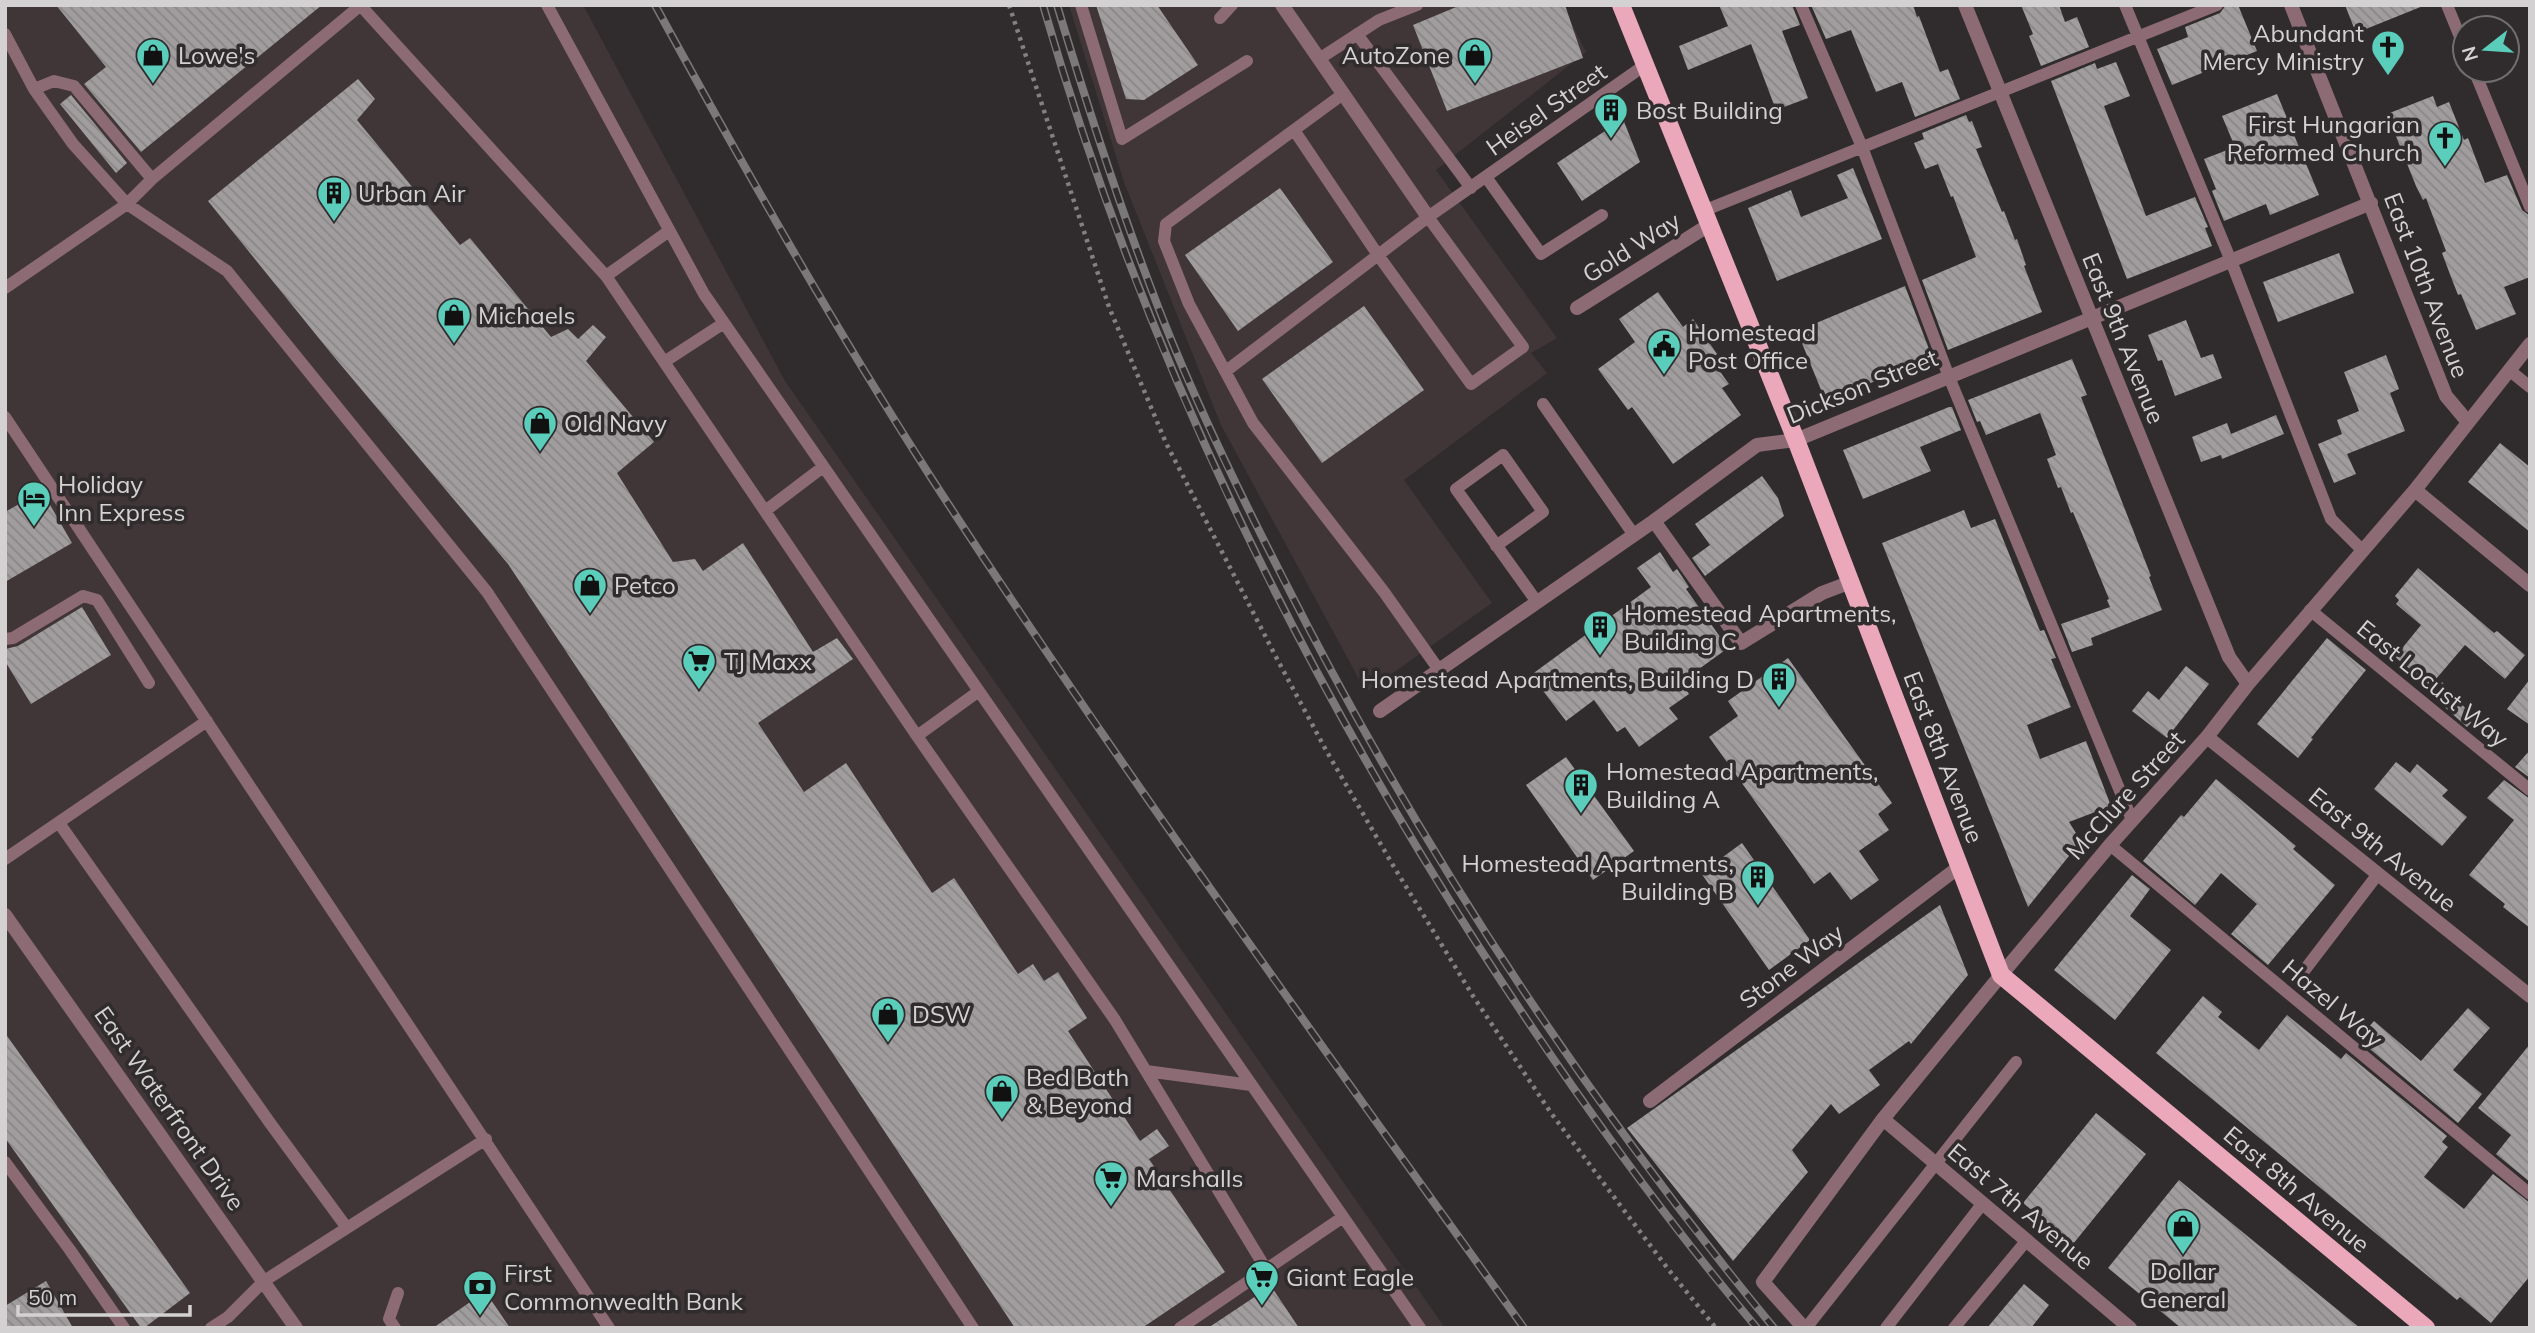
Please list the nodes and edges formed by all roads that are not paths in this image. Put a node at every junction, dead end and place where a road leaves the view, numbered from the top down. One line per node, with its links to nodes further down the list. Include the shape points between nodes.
1 (361, 5): 27 (lane); 38 (lane)
2 (547, 5): 35 (lane)
3 (1081, 5): 18 (lane, via 1122,139)
4 (1232, 5): 13 (lane)
5 (1282, 5): 17 (street)
6 (1417, 5): 15 (lane)
7 (1621, 5): 19 (main road, East 8th Avenue)
8 (1801, 5): 25 (lane)
9 (1965, 5): 22 (street, East 9th Avenue)
10 (2125, 5): 16 (lane)
11 (2217, 5): 16 (lane)
12 (2291, 5): 29 (street, East 10th Avenue)
13 (1220, 18)
14 (5, 34): 21 (lane)
15 (1357, 34): 17 (lane); 28 (lane)
16 (2138, 37): 22 (lane); 37 (lane)
17 (1319, 60): 23 (street)
18 (1247, 61)
19 (1645, 65): 26 (lane, Heisel Street); 34 (main road, East 8th Avenue)
20 (2480, 84): 31 (lane)
21 (34, 89): 27 (lane, via 54,81 74,86); 30 (lane, via 73,144)
22 (2000, 92): 25 (lane); 41 (street, East 9th Avenue)
23 (1343, 94): 24 (lane); 33 (street)
24 (1294, 130): 36 (lane); 46 (lane, via 1166,224 1164,241 1189,304)
25 (1862, 147): 34 (lane); 47 (lane)
26 (1486, 177): 28 (lane, Heisel Street); 32 (lane, via 1541,254)
27 (152, 179): 30 (lane)
28 (1471, 188): 33 (lane, Heisel Street)
29 (2371, 203): 37 (street, Dickson Street); 51 (street, East 10th Avenue, via 2446,396)
30 (127, 204): 39 (lane); 105 (lane, via 227,271 487,592)
31 (2530, 207)
32 (1602, 215)
33 (1428, 217): 36 (lane, Heisel Street); 36 (lane, via 1523,347 1471,384)
34 (1706, 218): 40 (street, Gold Way); 52 (main road, East 8th Avenue)
35 (669, 231): 38 (lane); 42 (lane)
36 (1378, 255): 46 (lane, Heisel Street)
37 (2231, 261): 41 (street, Dickson Street); 59 (lane, via 2331,519)
38 (606, 276): 44 (lane)
39 (5, 288)
40 (1577, 309)
41 (2092, 319): 47 (street, Dickson Street); 67 (street, East 9th Avenue, via 2228,657)
42 (724, 323): 44 (lane); 53 (lane)
43 (2530, 344): 45 (street, McClure Street)
44 (664, 362): 55 (lane)
45 (2509, 370): 48 (lane); 51 (street, McClure Street)
46 (1226, 371): 65 (lane, via 1253,423)
47 (1949, 377): 52 (street, Dickson Street); 74 (lane)
48 (2530, 387)
49 (1543, 404): 57 (lane)
50 (5, 417): 70 (lane)
51 (2467, 421): 54 (street, McClure Street)
52 (1796, 440): 56 (street, Dickson Street, via 1757,444); 60 (main road, East 8th Avenue)
53 (823, 467): 55 (lane); 68 (lane)
54 (2414, 490): 59 (street, McClure Street); 61 (street)
55 (765, 511): 71 (lane)
56 (1654, 521): 57 (street, Dickson Street); 60 (street, via 1741,643 1822,593)
57 (1634, 535): 62 (street, Dickson Street)
58 (1496, 546): 58 (lane, via 1455,489 1503,455 1543,512); 62 (lane)
59 (2362, 550): 63 (street, McClure Street)
60 (1851, 582): 78 (main road, East 8th Avenue)
61 (2530, 585)
62 (1537, 602): 65 (street, Dickson Street)
63 (2311, 610): 67 (street, McClure Street); 73 (lane, East Locust Way)
64 (5, 639): 66 (lane, via 83,596 97,600)
65 (1439, 670): 69 (street, Dickson Street)
66 (149, 683)
67 (2248, 684): 72 (street, McClure Street)
68 (979, 691): 71 (lane); 86 (lane)
69 (1380, 711)
70 (207, 721): 75 (lane); 89 (lane)
71 (917, 736): 85 (lane)
72 (2207, 737): 74 (street, McClure Street); 79 (street, East 9th Avenue)
73 (2530, 790)
74 (2132, 820): 76 (street, McClure Street)
75 (59, 822): 77 (lane); 95 (lane)
76 (2110, 845): 81 (street, McClure Street); 92 (lane, Hazel Way)
77 (5, 859)
78 (1959, 866): 81 (main road, East 8th Avenue); 87 (street, Stone Way)
79 (2378, 874): 82 (lane); 83 (street, East 9th Avenue)
80 (5, 915): 98 (street, East Waterfront Drive)
81 (2001, 975): 88 (street, McClure Street); 112 (main road, East 8th Avenue)
82 (2300, 976)
83 (2530, 996)
84 (2016, 1062): 91 (lane)
85 (1146, 1071): 86 (lane); 97 (lane)
86 (1251, 1084): 94 (lane)
87 (1650, 1101)
88 (1883, 1119): 91 (street, East 7th Avenue); 108 (street, McClure Street, via 1763,1282)
89 (486, 1139): 95 (lane); 104 (lane)
90 (5, 1163): 100 (lane)
91 (1936, 1164): 93 (street, East 7th Avenue); 108 (lane)
92 (2530, 1194)
93 (1983, 1203): 96 (street, East 7th Avenue); 109 (lane)
94 (1343, 1217): 97 (lane); 107 (lane)
95 (347, 1228): 98 (lane)
96 (2026, 1240): 110 (lane); 111 (street, East 7th Avenue)
97 (1266, 1269): 106 (lane)
98 (264, 1281): 101 (lane); 102 (street, East Waterfront Drive)
99 (398, 1293): 103 (lane, via 389,1319)
100 (124, 1328)
101 (211, 1328)
102 (296, 1328)
103 (395, 1328)
104 (609, 1328)
105 (973, 1328)
106 (1180, 1328)
107 (1420, 1328)
108 (1805, 1328)
109 (1886, 1328)
110 (1954, 1328)
111 (2130, 1328)
112 (2426, 1328)

